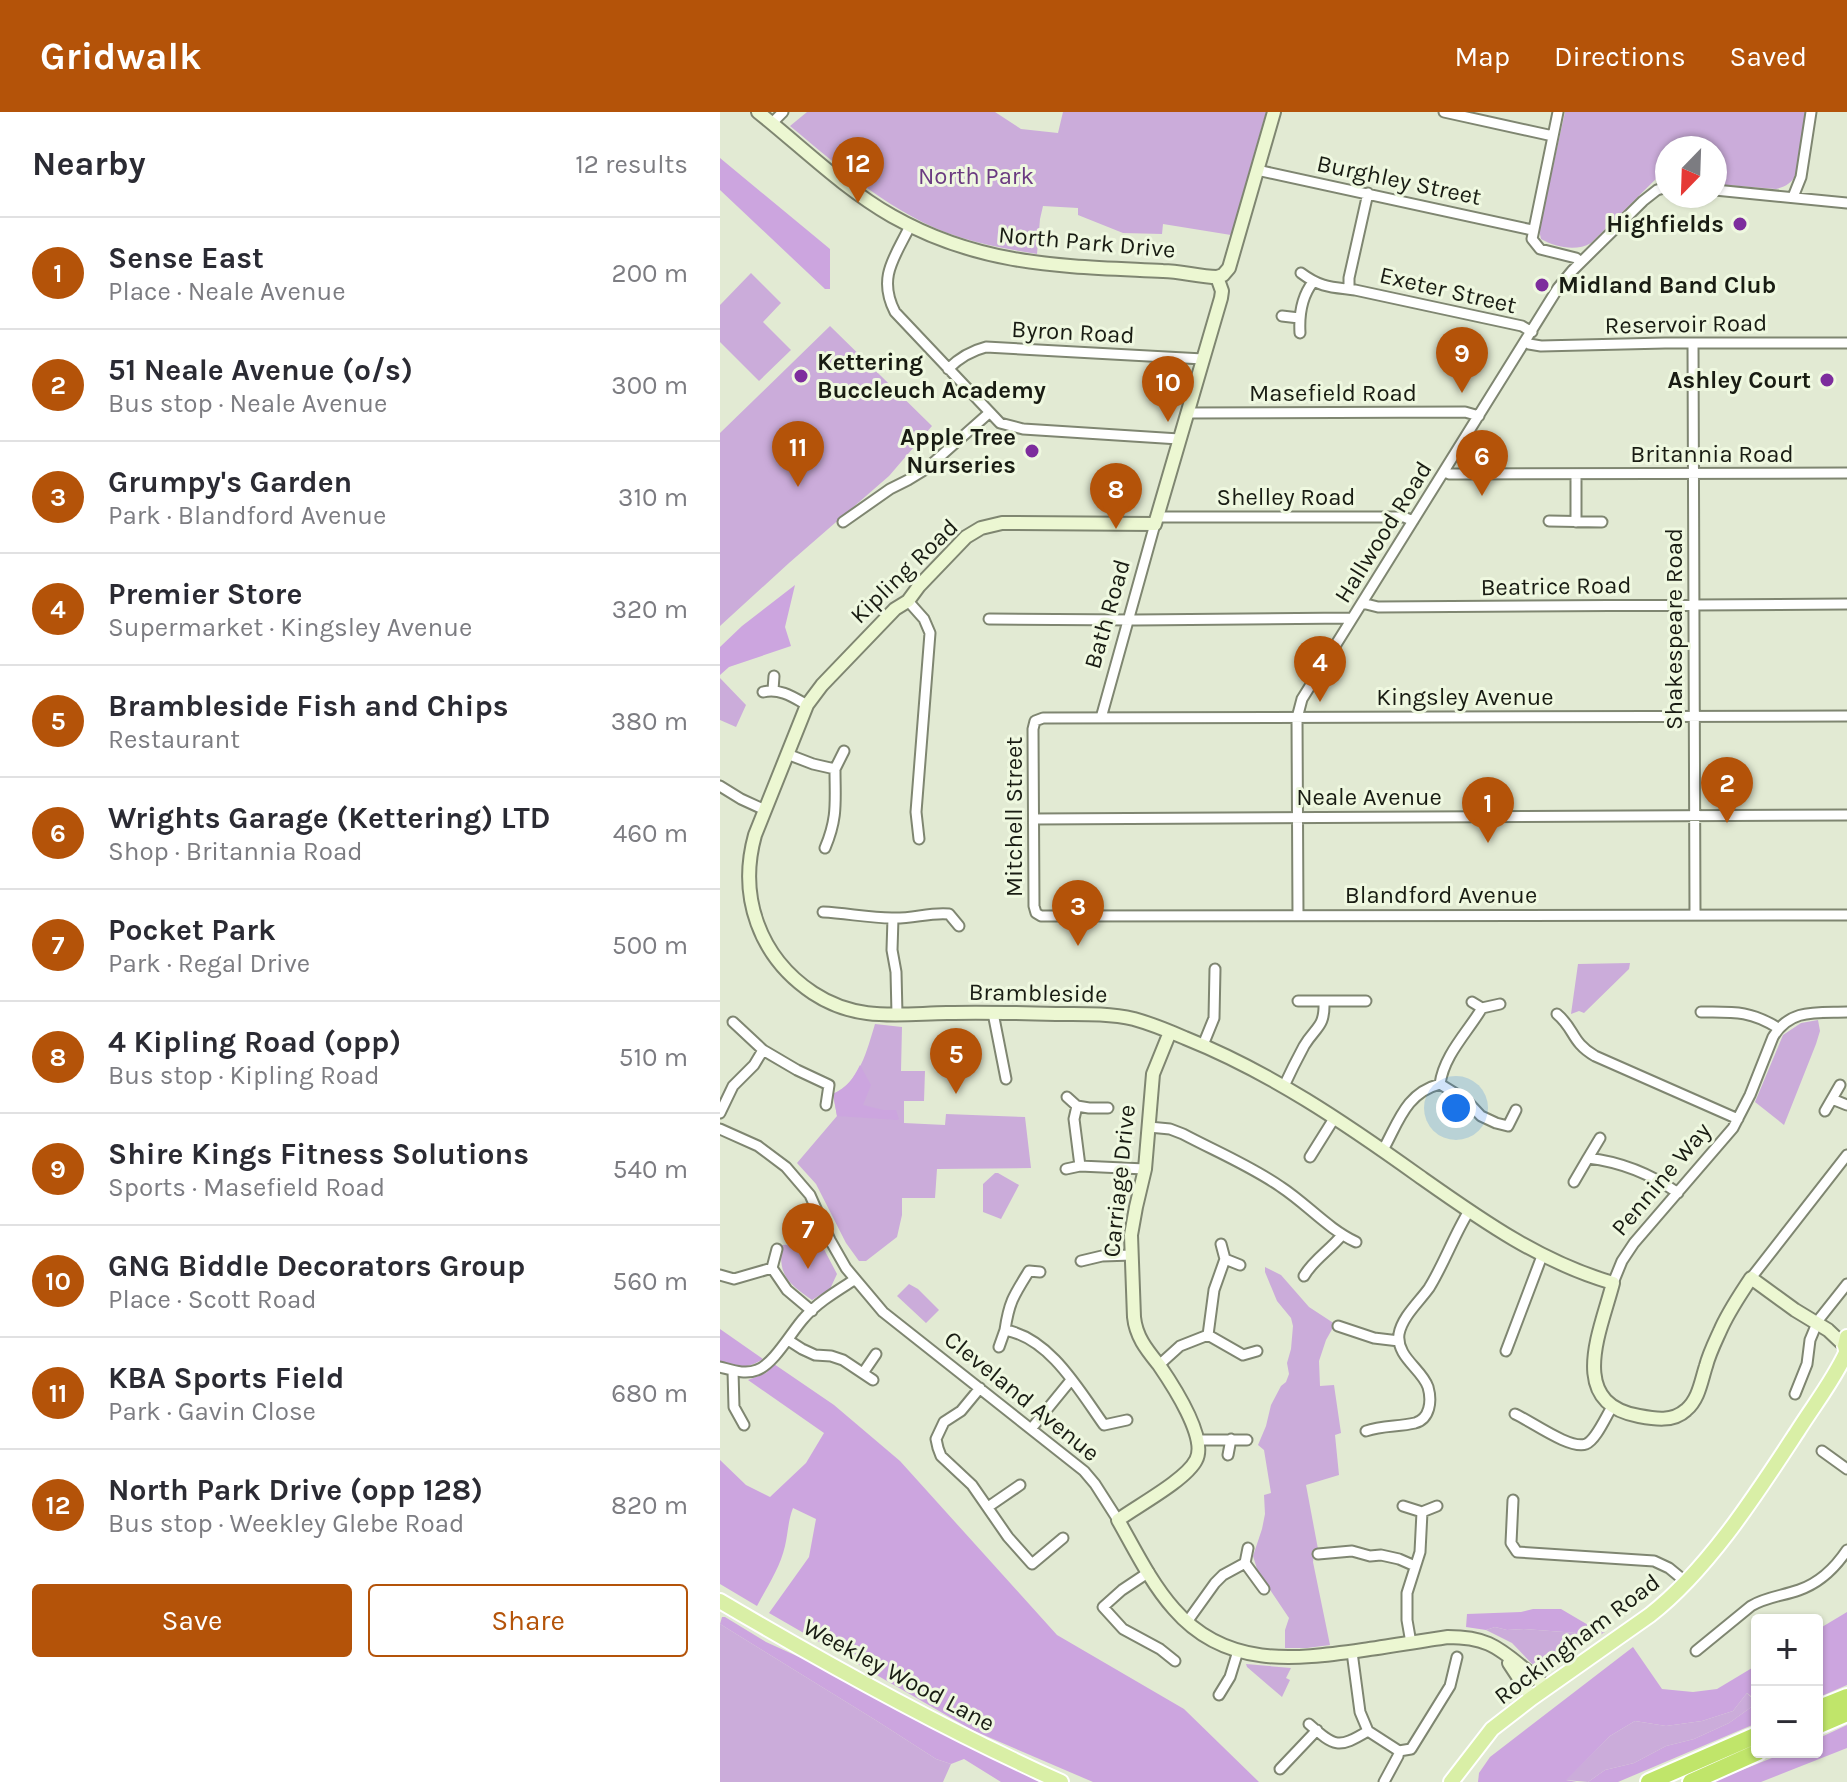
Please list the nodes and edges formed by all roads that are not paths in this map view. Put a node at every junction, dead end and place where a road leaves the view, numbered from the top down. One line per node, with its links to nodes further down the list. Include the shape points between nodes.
1 (758, 112): 7 (street, North Park Drive)
2 (783, 112): 7 (street)
3 (1274, 112): 9 (street, Bath Road)
4 (1444, 112): 8 (street)
5 (1558, 112): 8 (street)
6 (1811, 112): 13 (street)
7 (772, 123): 15 (street, North Park Drive, via 840,181)
8 (1553, 136): 16 (street)
9 (1257, 170): 12 (street, Burghley Street); 19 (street, Bath Road, via 1229,268)
10 (1727, 191): 13 (street)
11 (1655, 192): 17 (street, Hallwood Road)
12 (1368, 193): 16 (street, Burghley Street); 21 (street, via 1349,278)
13 (1793, 197): 14 (street)
14 (1847, 203)
15 (910, 226): 19 (street, North Park Drive, via 971,251 1010,260); 30 (street, via 889,271 887,297)
16 (1532, 230): 17 (street, via 1540,249)
17 (1581, 262): 24 (street, Hallwood Road)
18 (1301, 273): 20 (street)
19 (1217, 277): 29 (street, Bath Road, via 1221,298)
20 (1313, 282): 21 (street, Exeter Street); 23 (street)
21 (1352, 289): 24 (street, Exeter Street)
22 (1282, 316): 23 (street)
23 (1299, 318): 25 (street)
24 (1532, 332): 26 (street, Hallwood Road)
25 (1300, 333)
26 (1526, 341): 27 (street, Reservoir Road, via 1541,346); 33 (street, Hallwood Road)
27 (1693, 343): 28 (street, Reservoir Road); 37 (street, Shakespeare Road)
28 (1847, 343)
29 (1203, 359): 30 (street, Byron Road, via 986,347 964,355); 32 (street, Bath Road)
30 (948, 369): 31 (street)
31 (989, 413): 34 (street, via 1000,423 1023,429); 42 (street, via 926,469)
32 (1187, 413): 33 (street, Masefield Road); 34 (street, Bath Road)
33 (1479, 416): 35 (street, Hallwood Road)
34 (1179, 439): 39 (street, Bath Road)
35 (1444, 471): 38 (street, Britannia Road); 40 (street, Hallwood Road)
36 (1847, 473): 37 (street, Britannia Road)
37 (1694, 474): 38 (street, Britannia Road); 47 (street, Shakespeare Road)
38 (1576, 475): 43 (street)
39 (1156, 521): 40 (street, Shelley Road); 45 (street, Kipling Road, via 1002,523 981,528 966,537); 51 (street, Bath Road)
40 (1413, 521): 46 (street, Hallwood Road)
41 (1549, 521): 43 (street)
42 (843, 522)
43 (1576, 522): 44 (street)
44 (1602, 522)
45 (908, 601): 53 (street, Kipling Road); 68 (street, via 930,633 916,812)
46 (1362, 603): 47 (street, Beatrice Road); 49 (street, Hallwood Road)
47 (1694, 604): 48 (street, Beatrice Road); 54 (street, Shakespeare Road)
48 (1847, 604)
49 (1352, 618): 51 (street); 57 (street, Hallwood Road, via 1302,699)
50 (989, 619): 51 (street)
51 (1127, 620): 56 (street, Bath Road)
52 (774, 676): 53 (street, via 768,691)
53 (807, 705): 60 (street, Brambleside)
54 (1695, 716): 55 (street, Kingsley Avenue); 57 (street, Kingsley Avenue); 64 (street, Shakespeare Road)
55 (1847, 716)
56 (1101, 718): 57 (street, Kingsley Avenue); 58 (street, Kingsley Avenue)
57 (1297, 718): 66 (street, Hallwood Road)
58 (1035, 721): 67 (street, Mitchell Street)
59 (844, 751): 61 (street)
60 (787, 754): 61 (street); 63 (street, Brambleside)
61 (835, 769): 69 (street, via 836,812)
62 (720, 786): 63 (street)
63 (765, 810): 87 (street, Brambleside, via 749,854 748,886 756,923 776,958 800,984 835,1004 875,1015)
64 (1695, 815): 65 (street, Neale Avenue); 66 (street, Neale Avenue); 73 (street, Shakespeare Road)
65 (1847, 815)
66 (1298, 817): 67 (street, Neale Avenue); 72 (street, Hallwood Road)
67 (1034, 819): 71 (street, Mitchell Street)
68 (919, 839)
69 (825, 848)
70 (823, 912): 75 (street)
71 (1036, 913): 72 (street, Blandford Avenue)
72 (1298, 915): 73 (street, Blandford Avenue)
73 (1695, 915): 74 (street, Blandford Avenue)
74 (1847, 915)
75 (893, 918): 76 (street, via 949,914); 87 (street)
76 (959, 926)
77 (1215, 969): 92 (street, via 1214,1018)
78 (1298, 1001): 79 (street)
79 (1324, 1001): 80 (street); 97 (street, via 1323,1021)
80 (1366, 1001)
81 (1472, 1002): 83 (street)
82 (1500, 1004): 83 (street)
83 (1482, 1008): 95 (street, via 1448,1058)
84 (1701, 1012): 90 (street, via 1741,1012)
85 (1847, 1012): 90 (street, via 1798,1015)
86 (993, 1013): 87 (street, Brambleside); 91 (street, Brambleside, via 1110,1015); 94 (street)
87 (897, 1014)
88 (1557, 1014): 108 (street, via 1578,1044 1595,1056)
89 (733, 1022): 93 (street)
90 (1778, 1028): 108 (street, Pennine Way)
91 (1170, 1032): 92 (street, Brambleside); 109 (street, Carriage Drive, via 1153,1074)
92 (1203, 1045): 97 (street, Brambleside)
93 (763, 1050): 100 (street, via 833,1085); 106 (street, via 733,1086)
94 (1006, 1079)
95 (1440, 1084): 104 (street, via 1509,1130); 112 (street, via 1409,1103)
96 (1840, 1085): 99 (street)
97 (1284, 1086): 107 (street, Brambleside)
98 (1067, 1097): 102 (street)
99 (1832, 1099): 101 (street); 105 (street)
100 (826, 1105)
101 (1847, 1105)
102 (1077, 1106): 103 (street); 116 (street)
103 (1108, 1108)
104 (1516, 1110)
105 (1825, 1111)
106 (720, 1113)
107 (1335, 1117): 112 (street, Brambleside); 114 (street)
108 (1738, 1119): 120 (street, Pennine Way)
109 (1149, 1127): 118 (street, Carriage Drive); 122 (street, via 1183,1134 1279,1185)
110 (720, 1129): 136 (street, Cleveland Avenue, via 758,1146 786,1167 810,1195)
111 (1600, 1138): 115 (street)
112 (1383, 1150): 121 (street, Brambleside)
113 (1847, 1155): 135 (street)
114 (1310, 1157)
115 (1588, 1158): 119 (street); 120 (street, via 1649,1175)
116 (1080, 1166): 117 (street); 118 (street)
117 (1066, 1169)
118 (1145, 1169): 126 (street, Carriage Drive)
119 (1574, 1182)
120 (1678, 1193): 137 (street, Pennine Way, via 1634,1243)
121 (1469, 1211): 127 (street, Brambleside); 146 (street, via 1436,1286 1401,1326)
122 (1342, 1235): 123 (street); 134 (street)
123 (1356, 1242)
124 (1221, 1244): 128 (street)
125 (777, 1249): 131 (street)
126 (1132, 1255): 129 (street); 153 (street, Carriage Drive, via 1135,1327)
127 (1542, 1256): 137 (street, Brambleside); 144 (street)
128 (1225, 1259): 130 (street); 143 (street)
129 (1081, 1261)
130 (1240, 1265)
131 (772, 1268): 133 (street, via 734,1279); 139 (street, via 787,1290)
132 (1040, 1272): 142 (street, via 1029,1271 1020,1285 1008,1305)
133 (720, 1275)
134 (1304, 1276)
135 (1751, 1278): 141 (street); 163 (street, via 1721,1329 1686,1410 1662,1420)
136 (854, 1280): 139 (street); 160 (street, Cleveland Avenue, via 883,1312)
137 (1613, 1283): 163 (street, Pennine Way, via 1593,1360 1595,1384)
138 (1847, 1284): 141 (street)
139 (812, 1311): 145 (street)
140 (1338, 1326): 146 (street)
141 (1823, 1327): 148 (street); 161 (street, via 1810,1340)
142 (1005, 1330): 149 (street); 159 (street, via 1042,1346)
143 (1208, 1335): 150 (street, via 1240,1360); 153 (street, via 1180,1346)
144 (1510, 1338): 147 (street); 151 (street)
145 (788, 1340): 155 (street, via 758,1370); 156 (street)
146 (1399, 1341): 169 (street, via 1428,1386 1430,1407 1416,1423)
147 (1520, 1343)
148 (1846, 1344): 162 (main road, Rockingham Road)
149 (999, 1347)
150 (1257, 1351)
151 (1506, 1351)
152 (876, 1354): 156 (street)
153 (1159, 1365): 172 (street, Carriage Drive, via 1182,1400)
154 (720, 1367): 155 (street)
155 (733, 1371): 166 (street, via 734,1407)
156 (863, 1373): 158 (street)
157 (1847, 1377): 162 (main road, Rockingham Road)
158 (873, 1380)
159 (1071, 1380): 167 (street); 168 (street)
160 (980, 1388): 168 (street, Cleveland Avenue); 181 (street, via 944,1422 936,1439 941,1456)
161 (1795, 1394)
162 (1822, 1396): 191 (main road, Rockingham Road)
163 (1612, 1407): 164 (street, via 1584,1445)
164 (1515, 1414)
165 (1127, 1420): 167 (street)
166 (744, 1425)
167 (1104, 1425): 170 (street)
168 (1031, 1429): 183 (street, Cleveland Avenue, via 1084,1471)
169 (1366, 1431)
170 (1103, 1436)
171 (1231, 1439): 172 (street); 173 (street); 175 (street)
172 (1197, 1440): 183 (street, via 1198,1457 1185,1474)
173 (1247, 1440)
174 (1822, 1451): 176 (street)
175 (1228, 1455)
176 (1847, 1469)
177 (1020, 1485): 181 (street)
178 (1513, 1500): 191 (street, via 1511,1536 1517,1552 1654,1561)
179 (1403, 1506): 182 (street)
180 (1437, 1506): 182 (street)
181 (988, 1507): 184 (street, via 1032,1564)
182 (1422, 1512): 189 (street)
183 (1118, 1520): 190 (street, Cleveland Avenue)
184 (1063, 1538)
185 (1248, 1548): 188 (street)
186 (1847, 1550): 198 (street, via 1816,1582 1751,1606)
187 (1318, 1554): 189 (street, via 1352,1551)
188 (1245, 1563): 192 (street); 194 (street, via 1223,1575)
189 (1415, 1566): 195 (street, via 1406,1602)
190 (1149, 1572): 194 (street, Cleveland Avenue); 201 (street, via 1103,1607 1123,1629)
191 (1686, 1582): 202 (main road, Rockingham Road, via 1650,1615)
192 (1264, 1589)
193 (720, 1601): 215 (main road, Weekley Wood Lane, via 929,1718)
194 (1187, 1622): 197 (street, Cleveland Avenue)
195 (1411, 1643): 196 (street, Cleveland Avenue, via 1471,1637); 199 (street, Cleveland Avenue)
196 (1501, 1650): 202 (street, Cleveland Avenue); 205 (street)
197 (1238, 1651): 199 (street, Cleveland Avenue, via 1292,1658); 203 (street)
198 (1696, 1651)
199 (1352, 1652): 209 (street, via 1360,1712)
200 (1457, 1657): 211 (street, via 1450,1686 1419,1739 1411,1749)
201 (1175, 1661)
202 (1546, 1688): 205 (main road, Rockingham Road)
203 (1219, 1695)
204 (1847, 1697): 206 (highway)
205 (1532, 1698): 213 (main road, Rockingham Road, via 1492,1729)
206 (1823, 1707)
207 (1847, 1713): 208 (highway)
208 (1823, 1723)
209 (1368, 1731): 211 (street); 214 (street, via 1345,1743 1329,1741 1313,1727)
210 (1751, 1738): 219 (highway)
211 (1399, 1751): 216 (street)
212 (1751, 1755): 220 (highway)
213 (1468, 1759): 217 (main road, Rockingham Road); 218 (main road, Rockingham Road)
214 (1280, 1769)
215 (1061, 1782)
216 (1384, 1782)
217 (1451, 1782)
218 (1462, 1782)
219 (1649, 1782)
220 (1691, 1782)

